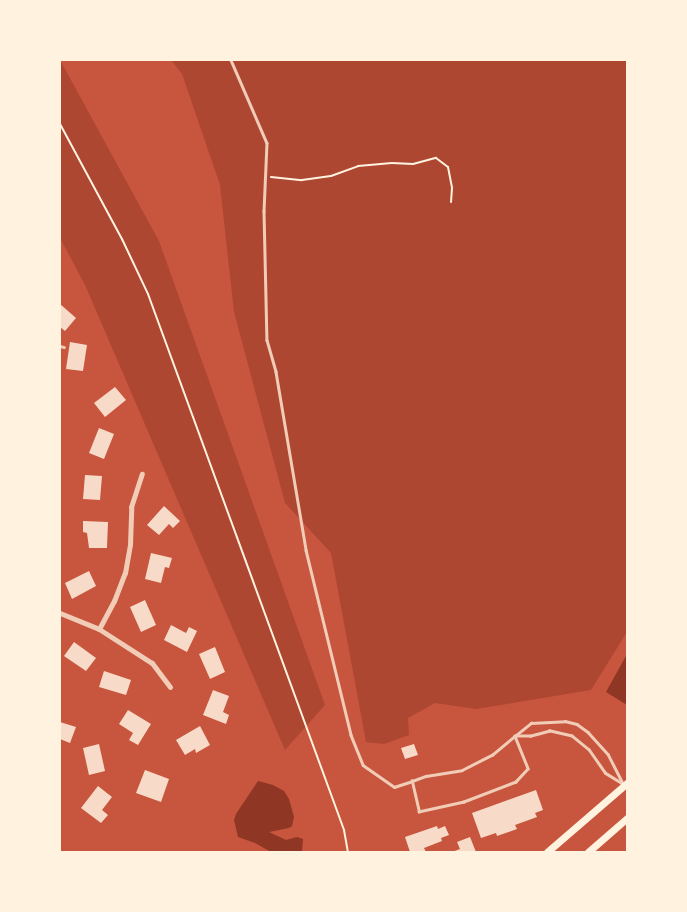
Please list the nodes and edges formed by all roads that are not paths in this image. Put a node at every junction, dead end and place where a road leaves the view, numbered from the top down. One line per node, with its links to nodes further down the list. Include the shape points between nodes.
1 (232, 60): 7 (lane, via 267,143 264,220 266,340 276,372 311,570 351,735 363,765 394,787)
2 (142, 474): 4 (street, via 131,507 125,573)
3 (60, 612): 4 (street)
4 (99, 628): 5 (street, via 152,663)
5 (170, 687)
6 (515, 736): 7 (lane, via 492,755 462,770); 7 (lane, via 528,769 516,782 464,802 419,812); 8 (lane, via 550,731 572,736 589,750 605,772); 8 (lane, via 531,723 565,721 578,724 608,754)
7 (412, 781)
8 (626, 786): 10 (main road)
9 (627, 818): 11 (main road)
10 (547, 852)
11 (588, 852)

